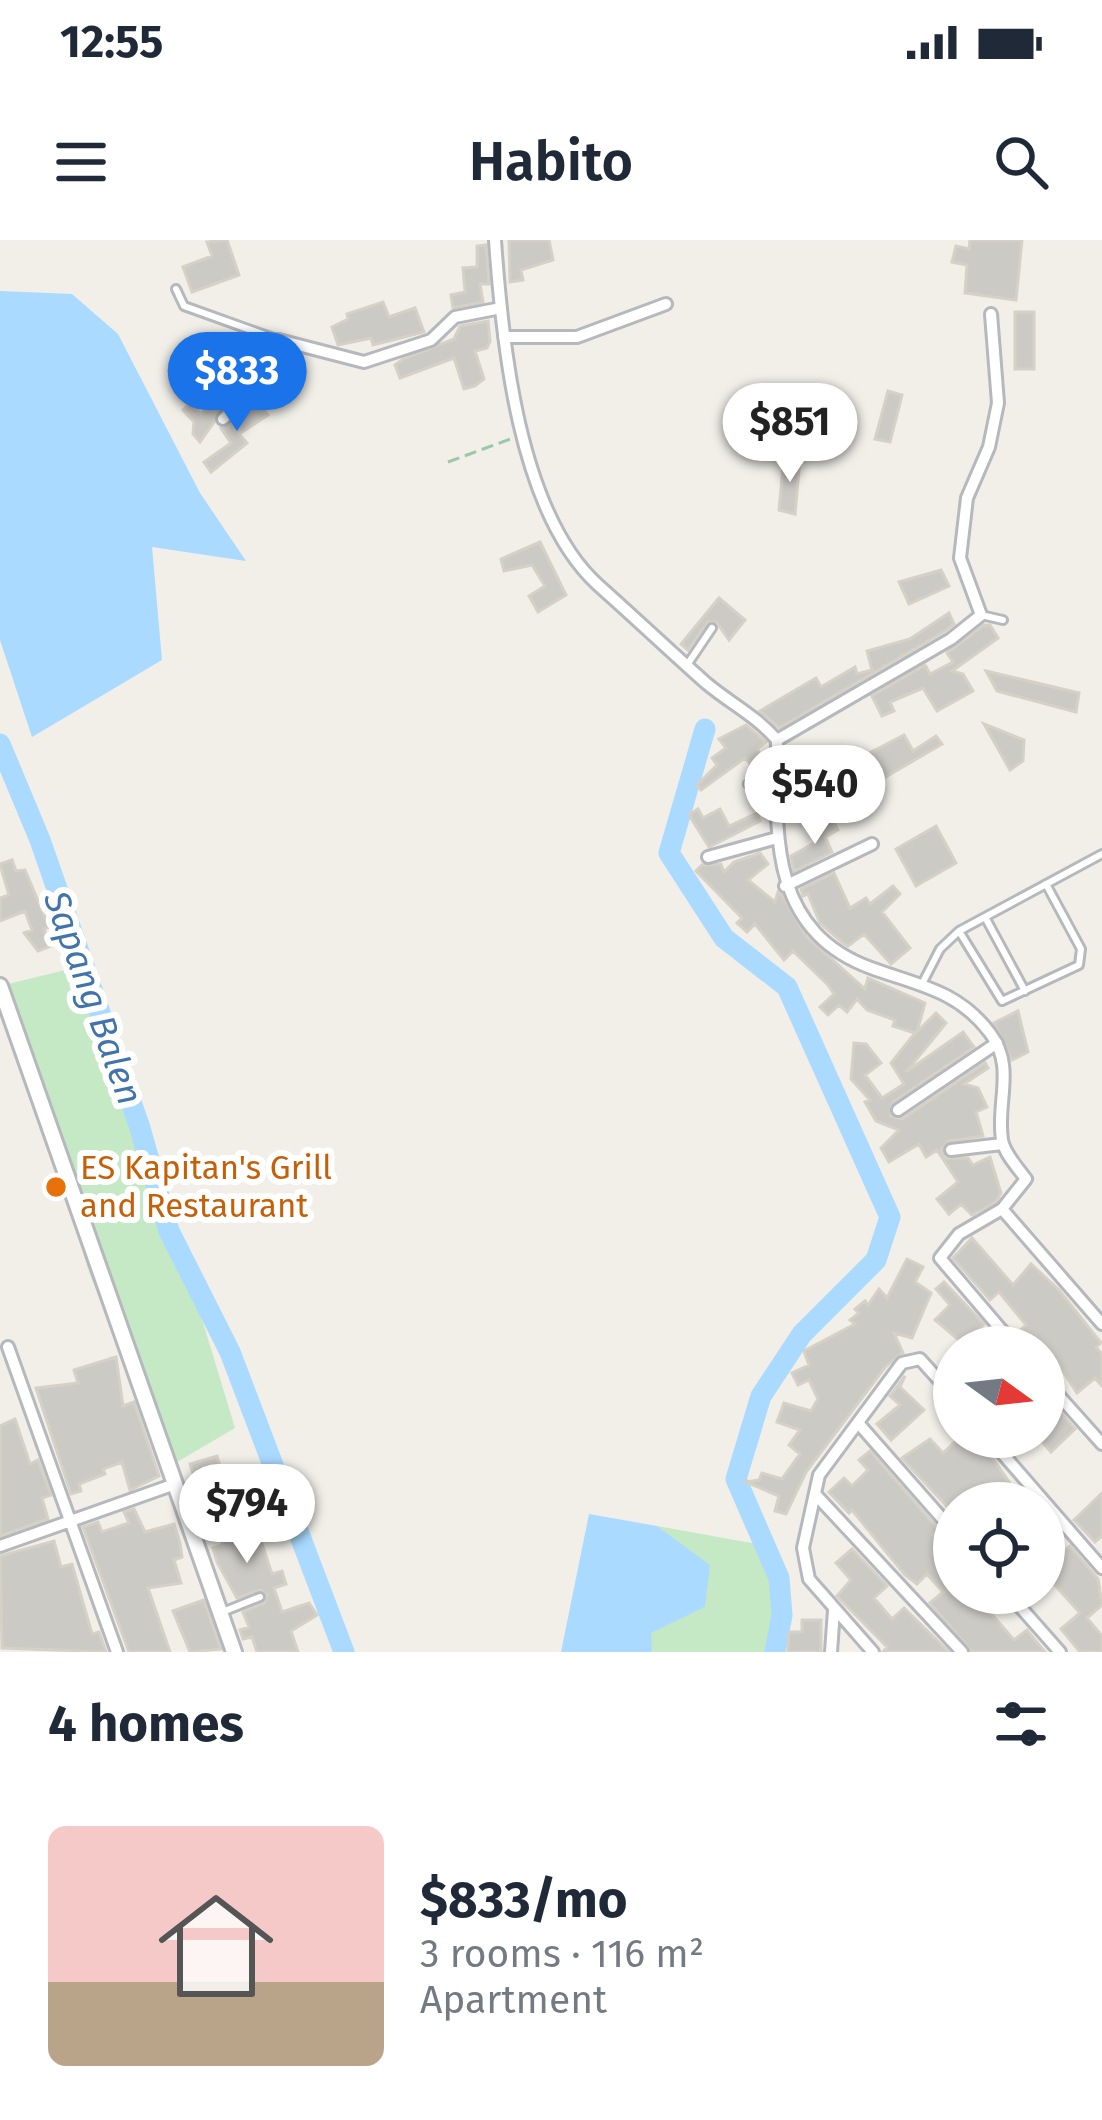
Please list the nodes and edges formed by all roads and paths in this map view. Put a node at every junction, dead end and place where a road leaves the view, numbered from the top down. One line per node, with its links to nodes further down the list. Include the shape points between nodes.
1 (495, 240): 4 (street)
2 (176, 290): 7 (lane, via 184,306)
3 (665, 304): 6 (street, via 577,337)
4 (502, 308): 6 (street); 7 (street, via 455,317 431,340 364,362)
5 (992, 314): 11 (street, via 998,403 968,498 960,558)
6 (504, 337): 9 (street)
7 (279, 340): 8 (street, via 254,388)
8 (223, 419)
9 (520, 436): 10 (path); 14 (street, via 582,568)
10 (448, 462)
11 (981, 615): 12 (lane); 15 (street)
12 (1003, 620)
13 (712, 628): 14 (lane)
14 (687, 665): 15 (street)
15 (777, 740): 16 (street)
16 (776, 776): 17 (lane); 18 (street)
17 (748, 784)
18 (777, 838): 21 (street); 23 (street)
19 (872, 844): 23 (street)
20 (1102, 854): 22 (lane)
21 (708, 856)
22 (1046, 884): 24 (lane); 28 (lane, via 1083,959)
23 (785, 886): 26 (street, via 824,940 872,969)
24 (985, 917): 25 (lane); 28 (lane)
25 (958, 931): 26 (lane); 28 (lane, via 997,999)
26 (923, 982): 29 (street, via 970,1011)
27 (0, 986): 42 (street)
28 (1025, 991)
29 (997, 1043): 30 (street); 31 (street, via 1006,1076)
30 (898, 1110)
31 (1002, 1144): 32 (street); 33 (street, via 1026,1179)
32 (951, 1150)
33 (1002, 1209): 34 (street); 35 (street, via 959,1234 940,1258)
34 (1102, 1324)
35 (998, 1326)
36 (8, 1347): 45 (street)
37 (933, 1373): 39 (street, via 920,1358 892,1372)
38 (1065, 1403): 40 (street)
39 (859, 1424): 43 (street, via 818,1475); 44 (street)
40 (1102, 1444)
41 (1006, 1458): 47 (street)
42 (175, 1484): 45 (street); 50 (street)
43 (816, 1495): 49 (street, via 803,1548 809,1579); 56 (street)
44 (933, 1508)
45 (70, 1521): 46 (street); 52 (street)
46 (0, 1546)
47 (1102, 1568)
48 (260, 1597): 50 (lane)
49 (834, 1610): 54 (street); 55 (street)
50 (220, 1612): 53 (street)
51 (1027, 1614): 57 (street)
52 (117, 1652)
53 (234, 1652)
54 (831, 1652)
55 (873, 1652)
56 (962, 1652)
57 (1060, 1652)

